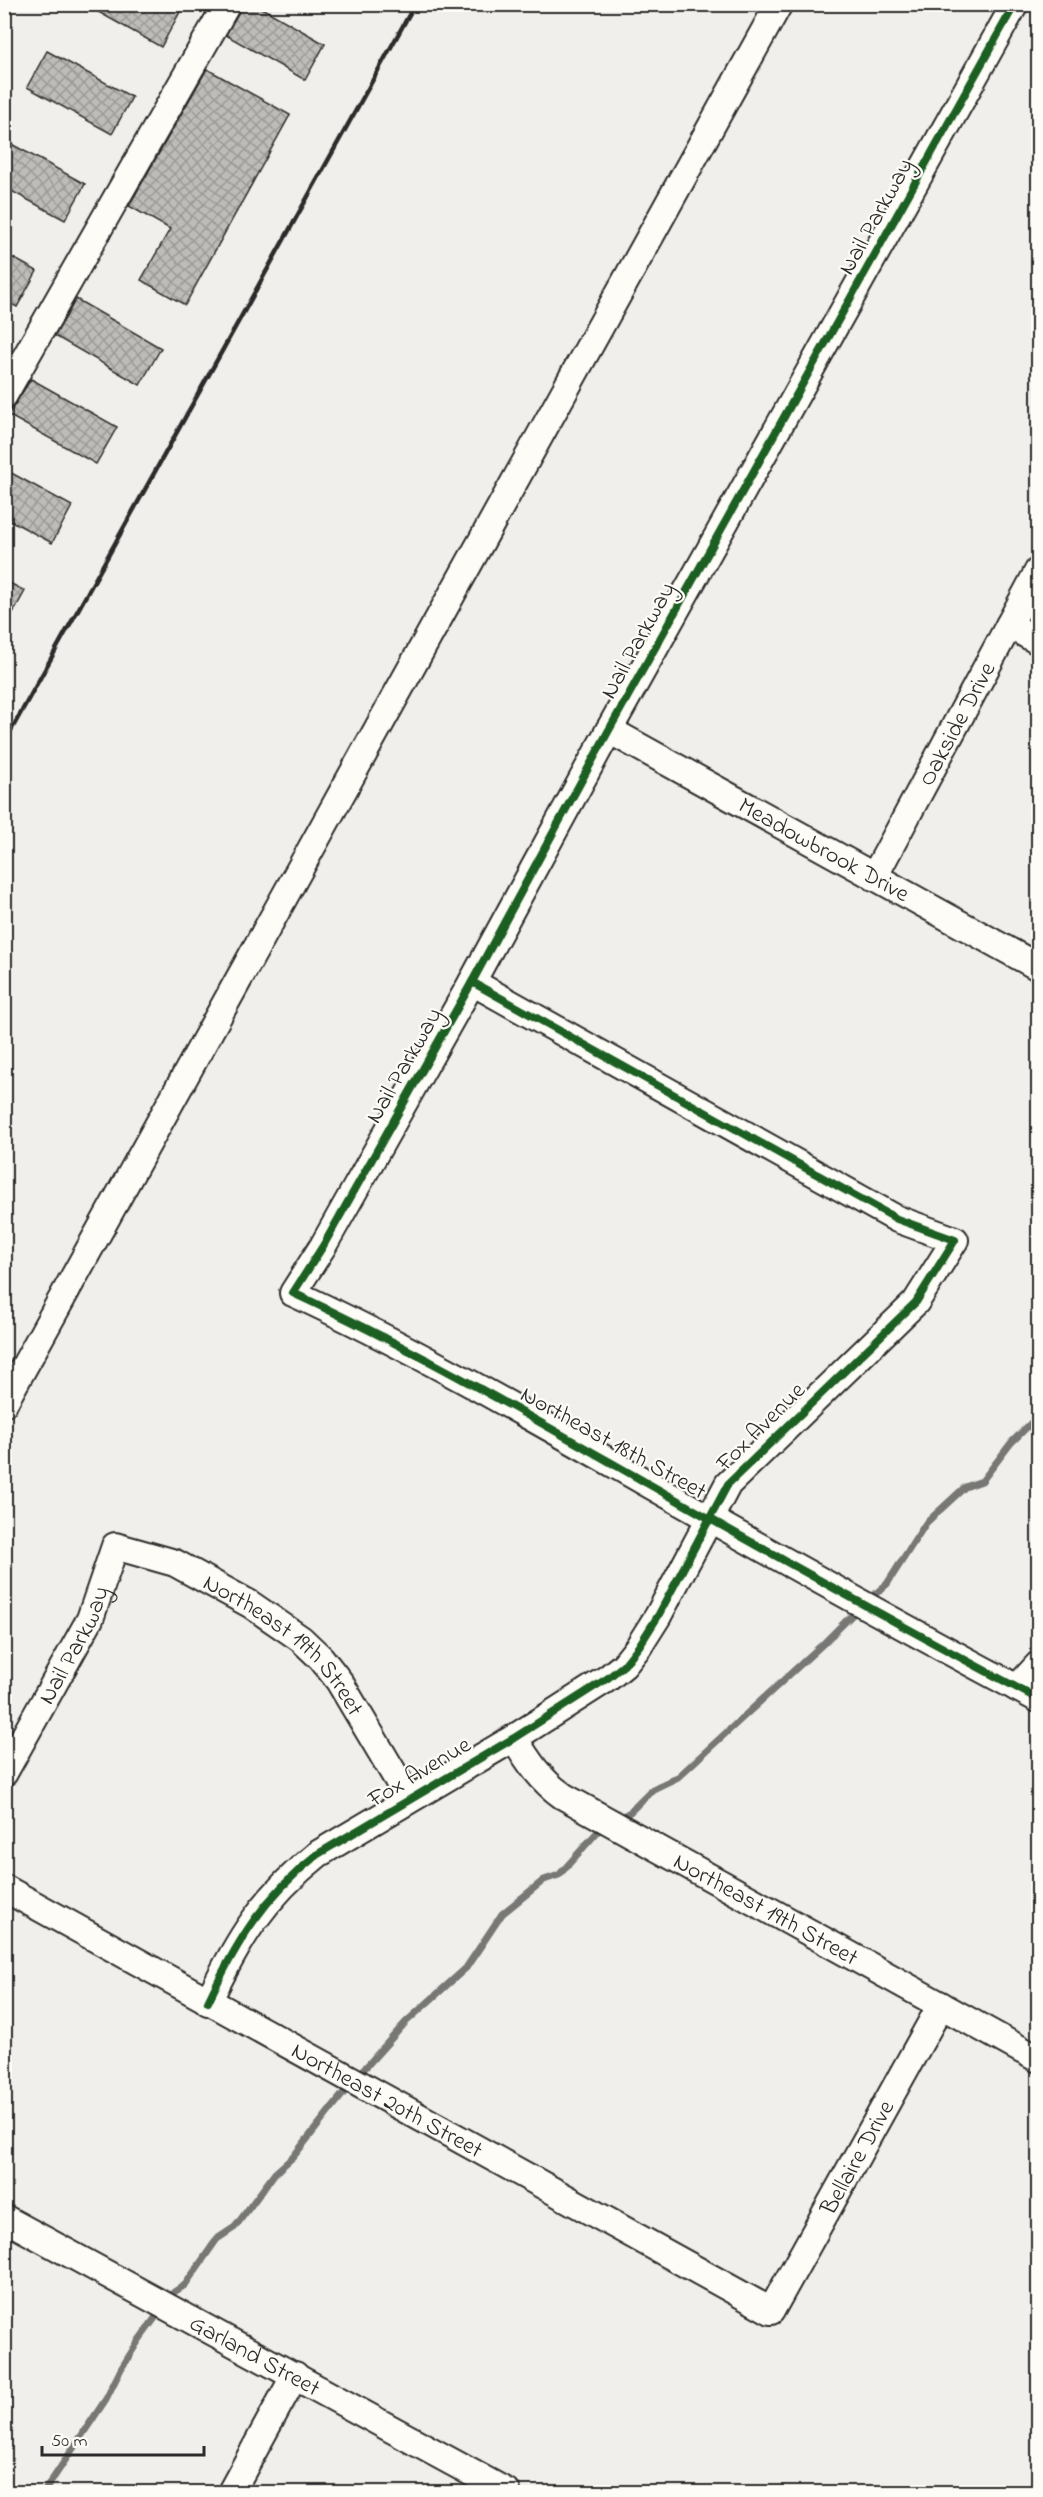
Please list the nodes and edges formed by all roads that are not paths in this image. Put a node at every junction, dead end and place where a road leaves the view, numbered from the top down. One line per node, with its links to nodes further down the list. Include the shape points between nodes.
1 (227, 4): 4 (street)
2 (779, 4): 13 (street)
3 (1015, 4): 8 (street, Nail Parkway)
4 (4, 395)
5 (1038, 571): 6 (street, Oakside Drive)
6 (1009, 625): 7 (street); 9 (street, Oakside Drive)
7 (1038, 641)
8 (609, 730): 9 (street, Meadowbrook Drive); 11 (street, Nail Parkway)
9 (874, 877): 10 (street, Meadowbrook Drive)
10 (1038, 968)
11 (472, 982): 12 (street, Nail Parkway); 14 (street, Fox Avenue, via 897,1219 955,1240 916,1302 749,1462 728,1484)
12 (293, 1293): 14 (street, Northeast 18th Street, via 446,1370)
13 (4, 1402)
14 (709, 1518): 17 (street, Northeast 18th Street); 18 (street, Fox Avenue, via 658,1616 624,1665)
15 (115, 1545): 19 (street, Nail Parkway, via 90,1619); 20 (street, Northeast 19th Street, via 175,1563 250,1604 301,1639 339,1681)
16 (1038, 1665): 17 (street)
17 (1028, 1694)
18 (514, 1738): 20 (street, Fox Avenue); 23 (street, Northeast 19th Street, via 550,1787)
19 (4, 1773)
20 (409, 1799): 22 (street, Fox Avenue, via 318,1854 291,1875 241,1937)
21 (4, 1888): 22 (street, Northeast 20th Street)
22 (208, 2002): 26 (street, Northeast 20th Street)
23 (941, 2005): 24 (street, Northeast 19th Street); 26 (street, Bellaire Drive)
24 (1038, 2059)
25 (4, 2218): 27 (street, Garland Street)
26 (771, 2311)
27 (295, 2375): 28 (street); 29 (street, Garland Street)
28 (231, 2493)
29 (507, 2493)

